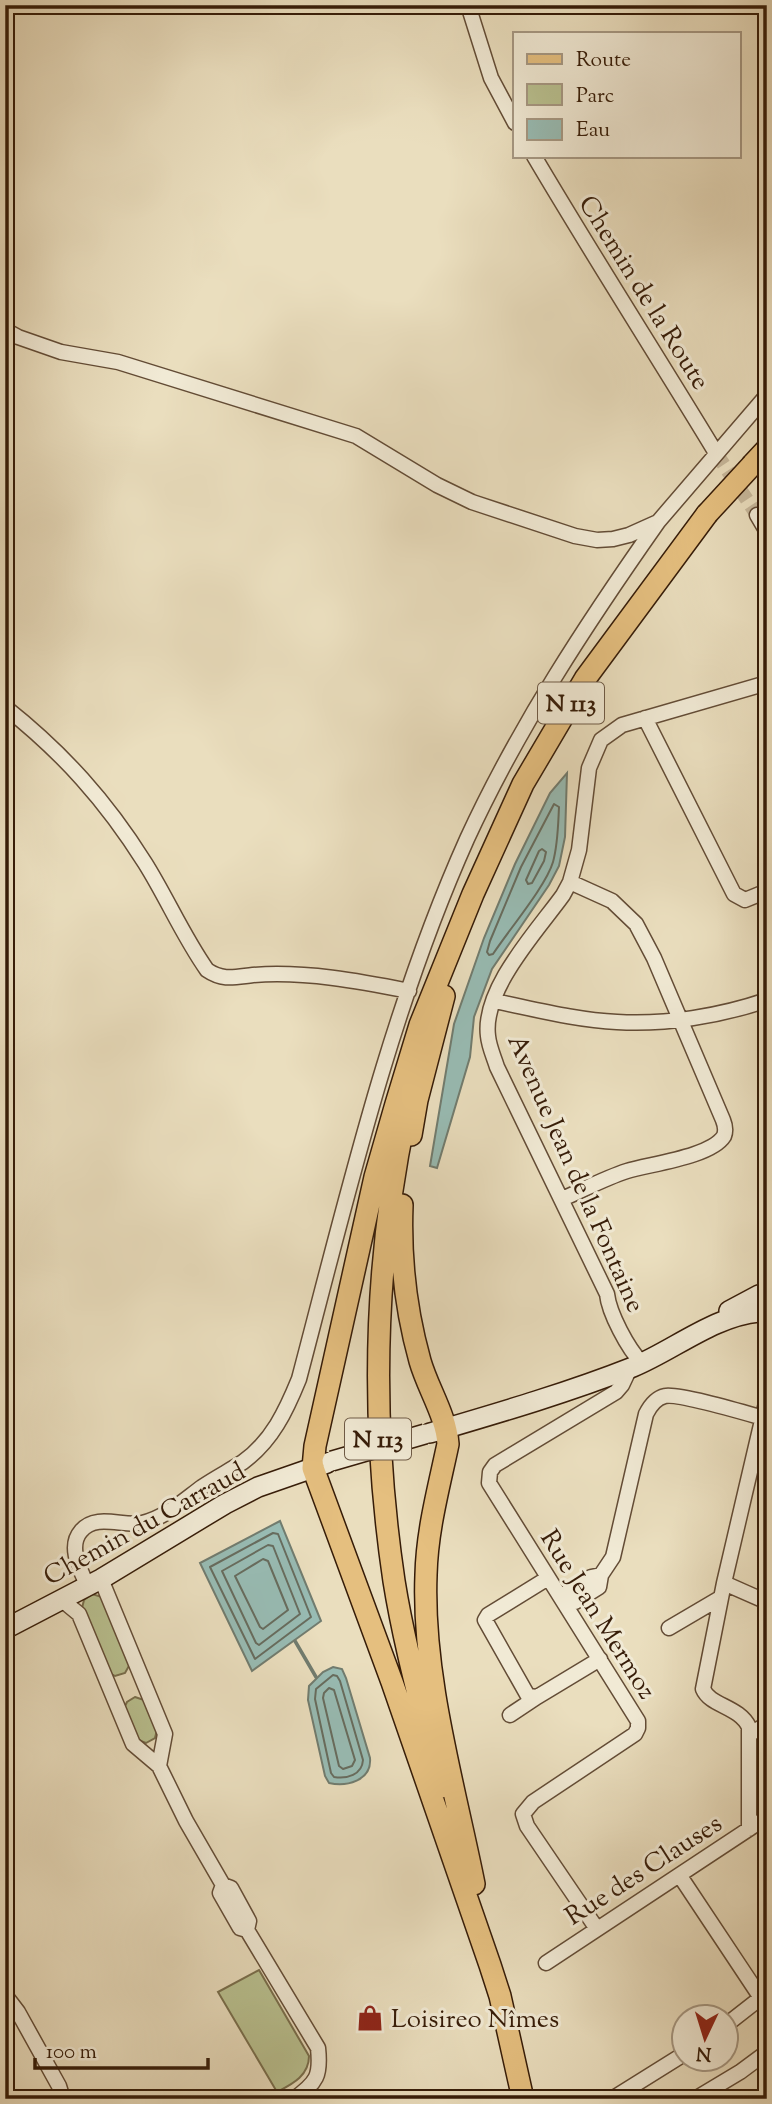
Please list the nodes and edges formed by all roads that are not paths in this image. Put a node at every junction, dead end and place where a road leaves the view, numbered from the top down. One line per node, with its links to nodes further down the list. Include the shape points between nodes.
1 (468, 5): 2 (street, via 491,78)
2 (513, 119)
3 (535, 158): 6 (street, Chemin de la Route)
4 (5, 330): 9 (street, via 61,352 118,362 356,436 472,502 575,536 613,539)
5 (767, 395): 6 (street)
6 (716, 453): 9 (street)
7 (760, 456): 16 (main road, N 113, bridge, via 707,514 585,679 523,785)
8 (757, 515): 10 (street)
9 (658, 523): 17 (street, via 586,627 505,762 452,875)
10 (767, 532)
11 (767, 682): 13 (street, Avenue Jean de la Fontaine)
12 (5, 707): 17 (street, via 44,738 106,804 207,970 216,977 321,978)
13 (645, 718): 14 (street, Avenue Jean de la Fontaine, via 613,729 593,755); 15 (street, via 734,894 745,900)
14 (570, 883): 19 (street, Avenue Jean de la Fontaine, via 515,958); 20 (street, via 612,901 636,924)
15 (767, 891)
16 (466, 911): 26 (main road, via 417,1100 402,1200 405,1289 412,1329); 27 (main road, via 420,1025 375,1177 315,1446); 48 (main road, N 113, via 428,1023 399,1145 381,1293 378,1437 399,1609)
17 (409, 991): 29 (street, via 369,1115 299,1379 284,1415 255,1452 164,1515 140,1524 94,1523 81,1531 75,1552)
18 (767, 1000): 20 (street)
19 (494, 1001): 20 (street, via 616,1022); 21 (street, Avenue Jean de la Fontaine, via 488,1023 490,1047)
20 (680, 1019): 21 (street, via 723,1120 724,1135 687,1157 624,1172)
21 (562, 1199): 23 (street, Avenue Jean de la Fontaine)
22 (764, 1308): 23 (street, Chemin du Carraud, via 726,1312)
23 (636, 1365): 26 (street, Chemin du Carraud); 28 (street, Rue Jean Mermoz, via 615,1392 503,1459 490,1472 490,1488)
24 (767, 1399): 25 (street)
25 (764, 1418): 30 (street); 33 (street, via 679,1397 662,1396 654,1401 646,1414 615,1552 599,1587 575,1602)
26 (447, 1428): 27 (street, Chemin du Carraud, bridge); 48 (main road, via 448,1444 427,1553 426,1634)
27 (323, 1464): 29 (street, Chemin du Carraud, via 225,1504); 48 (main road)
28 (548, 1578): 33 (street, Rue Jean Mermoz); 38 (street, via 485,1620 528,1696)
29 (94, 1583): 32 (street, Chemin du Carraud); 42 (street, via 164,1734)
30 (724, 1583): 31 (street); 34 (street)
31 (720, 1598): 35 (street); 41 (street, via 703,1692 743,1717)
32 (62, 1600): 36 (street, Chemin du Carraud); 42 (street, via 79,1614 133,1744)
33 (565, 1601): 37 (street, Rue Jean Mermoz)
34 (767, 1602)
35 (669, 1628)
36 (5, 1629)
37 (600, 1659): 38 (street); 46 (street, Rue Jean Mermoz, via 638,1721 637,1731 533,1802 523,1818)
38 (537, 1697): 39 (street)
39 (510, 1715)
40 (767, 1724): 41 (street)
41 (750, 1734): 44 (street)
42 (159, 1766): 56 (street, via 223,1885 231,1888 250,1921 247,1930 318,2048 317,2078)
43 (767, 1817): 44 (street, Rue des Clauses)
44 (749, 1829): 45 (street, Rue des Clauses)
45 (680, 1876): 46 (street, Rue des Clauses); 50 (street)
46 (597, 1928): 47 (street, Rue des Clauses)
47 (546, 1963)
48 (490, 1965): 51 (main road, N 113)
49 (5, 1995): 55 (street)
50 (764, 1995): 52 (street)
51 (500, 1996): 57 (main road, N 113); 58 (main road, N 113)
52 (740, 2014)
53 (767, 2052): 60 (street)
54 (670, 2063): 59 (street)
55 (64, 2099)
56 (295, 2099)
57 (523, 2099)
58 (533, 2099)
59 (612, 2099)
60 (695, 2099)

